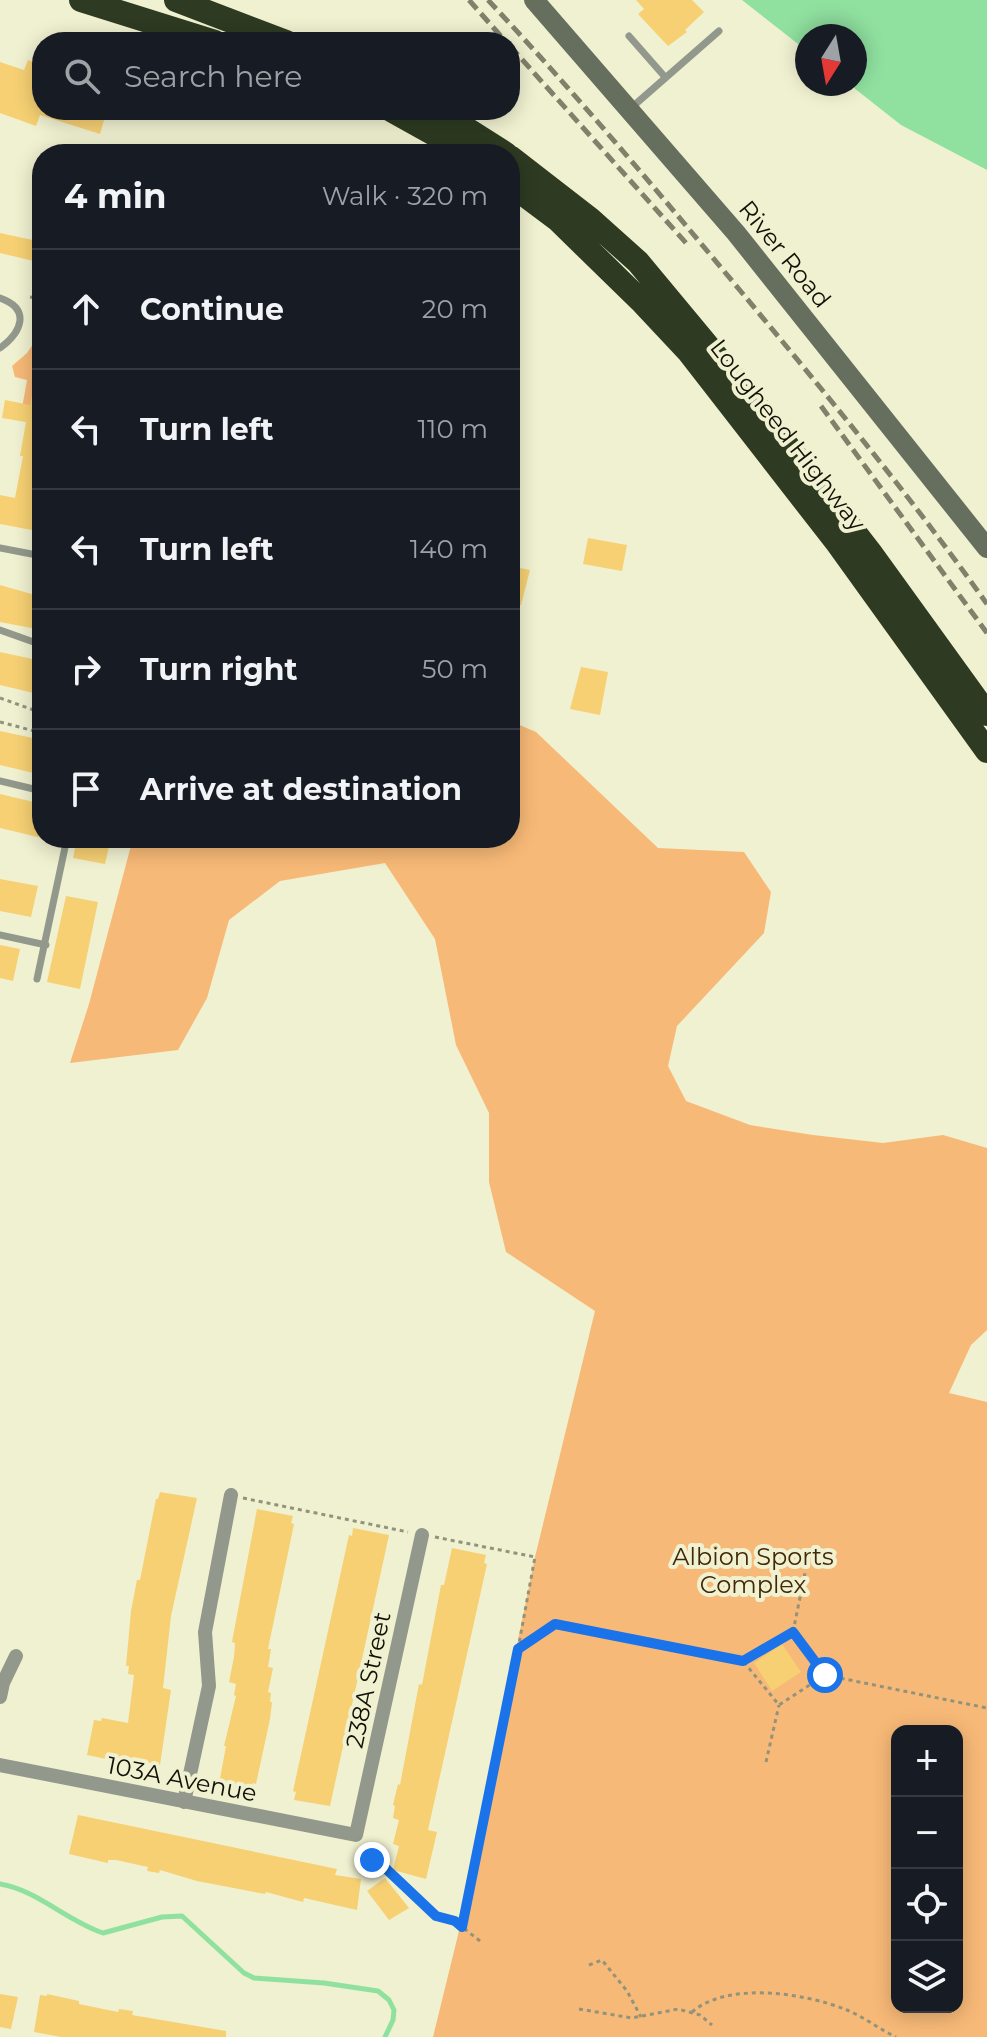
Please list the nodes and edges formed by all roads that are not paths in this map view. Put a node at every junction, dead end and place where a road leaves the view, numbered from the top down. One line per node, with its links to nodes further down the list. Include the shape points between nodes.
1 (81, 0): 5 (highway)
2 (176, 0): 6 (highway)
3 (534, 0): 9 (street, River Road)
4 (719, 31): 8 (lane)
5 (183, 32)
6 (260, 32)
7 (629, 36): 8 (lane)
8 (665, 77): 9 (lane)
9 (629, 110): 19 (street, River Road, via 736,233)
10 (409, 120): 12 (highway)
11 (453, 120): 13 (highway, Lougheed Highway)
12 (452, 144)
13 (491, 144)
14 (520, 164): 23 (highway, Lougheed Highway, via 638,262 861,540)
15 (520, 192): 24 (highway, Lougheed Highway, via 558,220 688,351 838,544)
16 (0, 298): 17 (lane, via 13,304 19,319 17,333)
17 (0, 348)
18 (0, 548): 20 (lane)
19 (987, 548)
20 (32, 554)
21 (0, 630): 22 (lane)
22 (32, 641)
23 (987, 714)
24 (987, 751)
25 (0, 781): 26 (lane)
26 (32, 789)
27 (65, 848): 29 (lane)
28 (0, 935): 29 (lane)
29 (46, 945): 30 (lane)
30 (37, 979)
31 (231, 1495): 36 (street, via 205,1632 209,1686)
32 (422, 1535): 37 (street, 238A Street)
33 (16, 1656): 34 (street)
34 (0, 1697)
35 (0, 1765): 36 (street, 103A Avenue)
36 (184, 1802): 37 (street, 103A Avenue)
37 (356, 1835)

